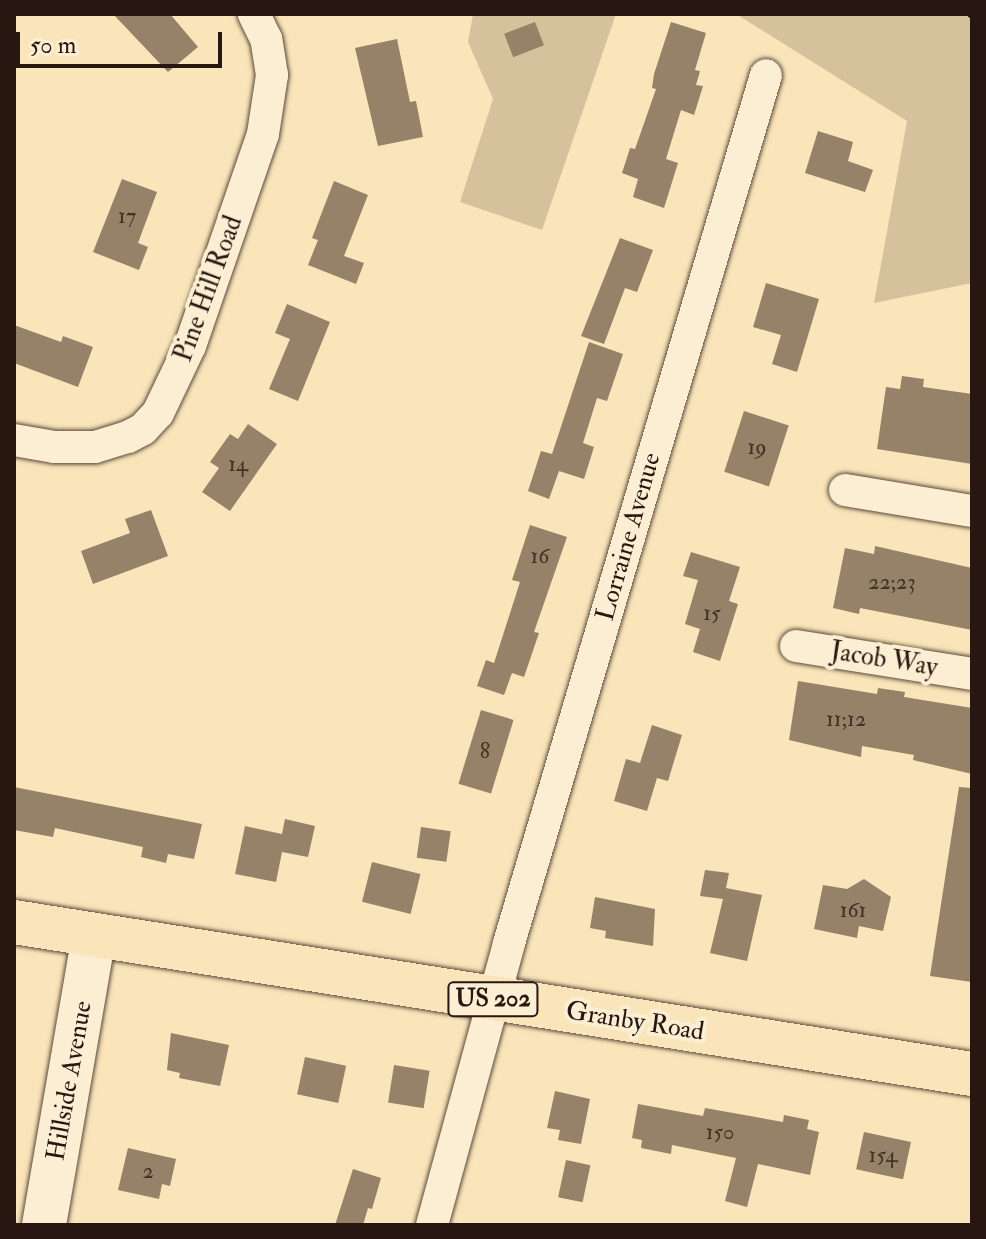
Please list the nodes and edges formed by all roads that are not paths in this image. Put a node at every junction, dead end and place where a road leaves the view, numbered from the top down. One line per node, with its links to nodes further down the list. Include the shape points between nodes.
1 (254, 14): 3 (street, Pine Hill Road, via 266,39 272,75 263,134 190,346 158,413 143,429 95,447)
2 (766, 75): 10 (street, Lorraine Avenue)
3 (14, 440)
4 (845, 490): 5 (street)
5 (972, 511)
6 (796, 646): 7 (street, Jacob Way)
7 (972, 674)
8 (14, 922): 9 (main road, Granby Road / US 202)
9 (94, 937): 10 (main road, Granby Road / US 202); 12 (street, Hillside Avenue)
10 (494, 999): 11 (main road, Granby Road / US 202); 13 (street, Lorraine Avenue)
11 (972, 1074)
12 (44, 1225)
13 (432, 1225)

